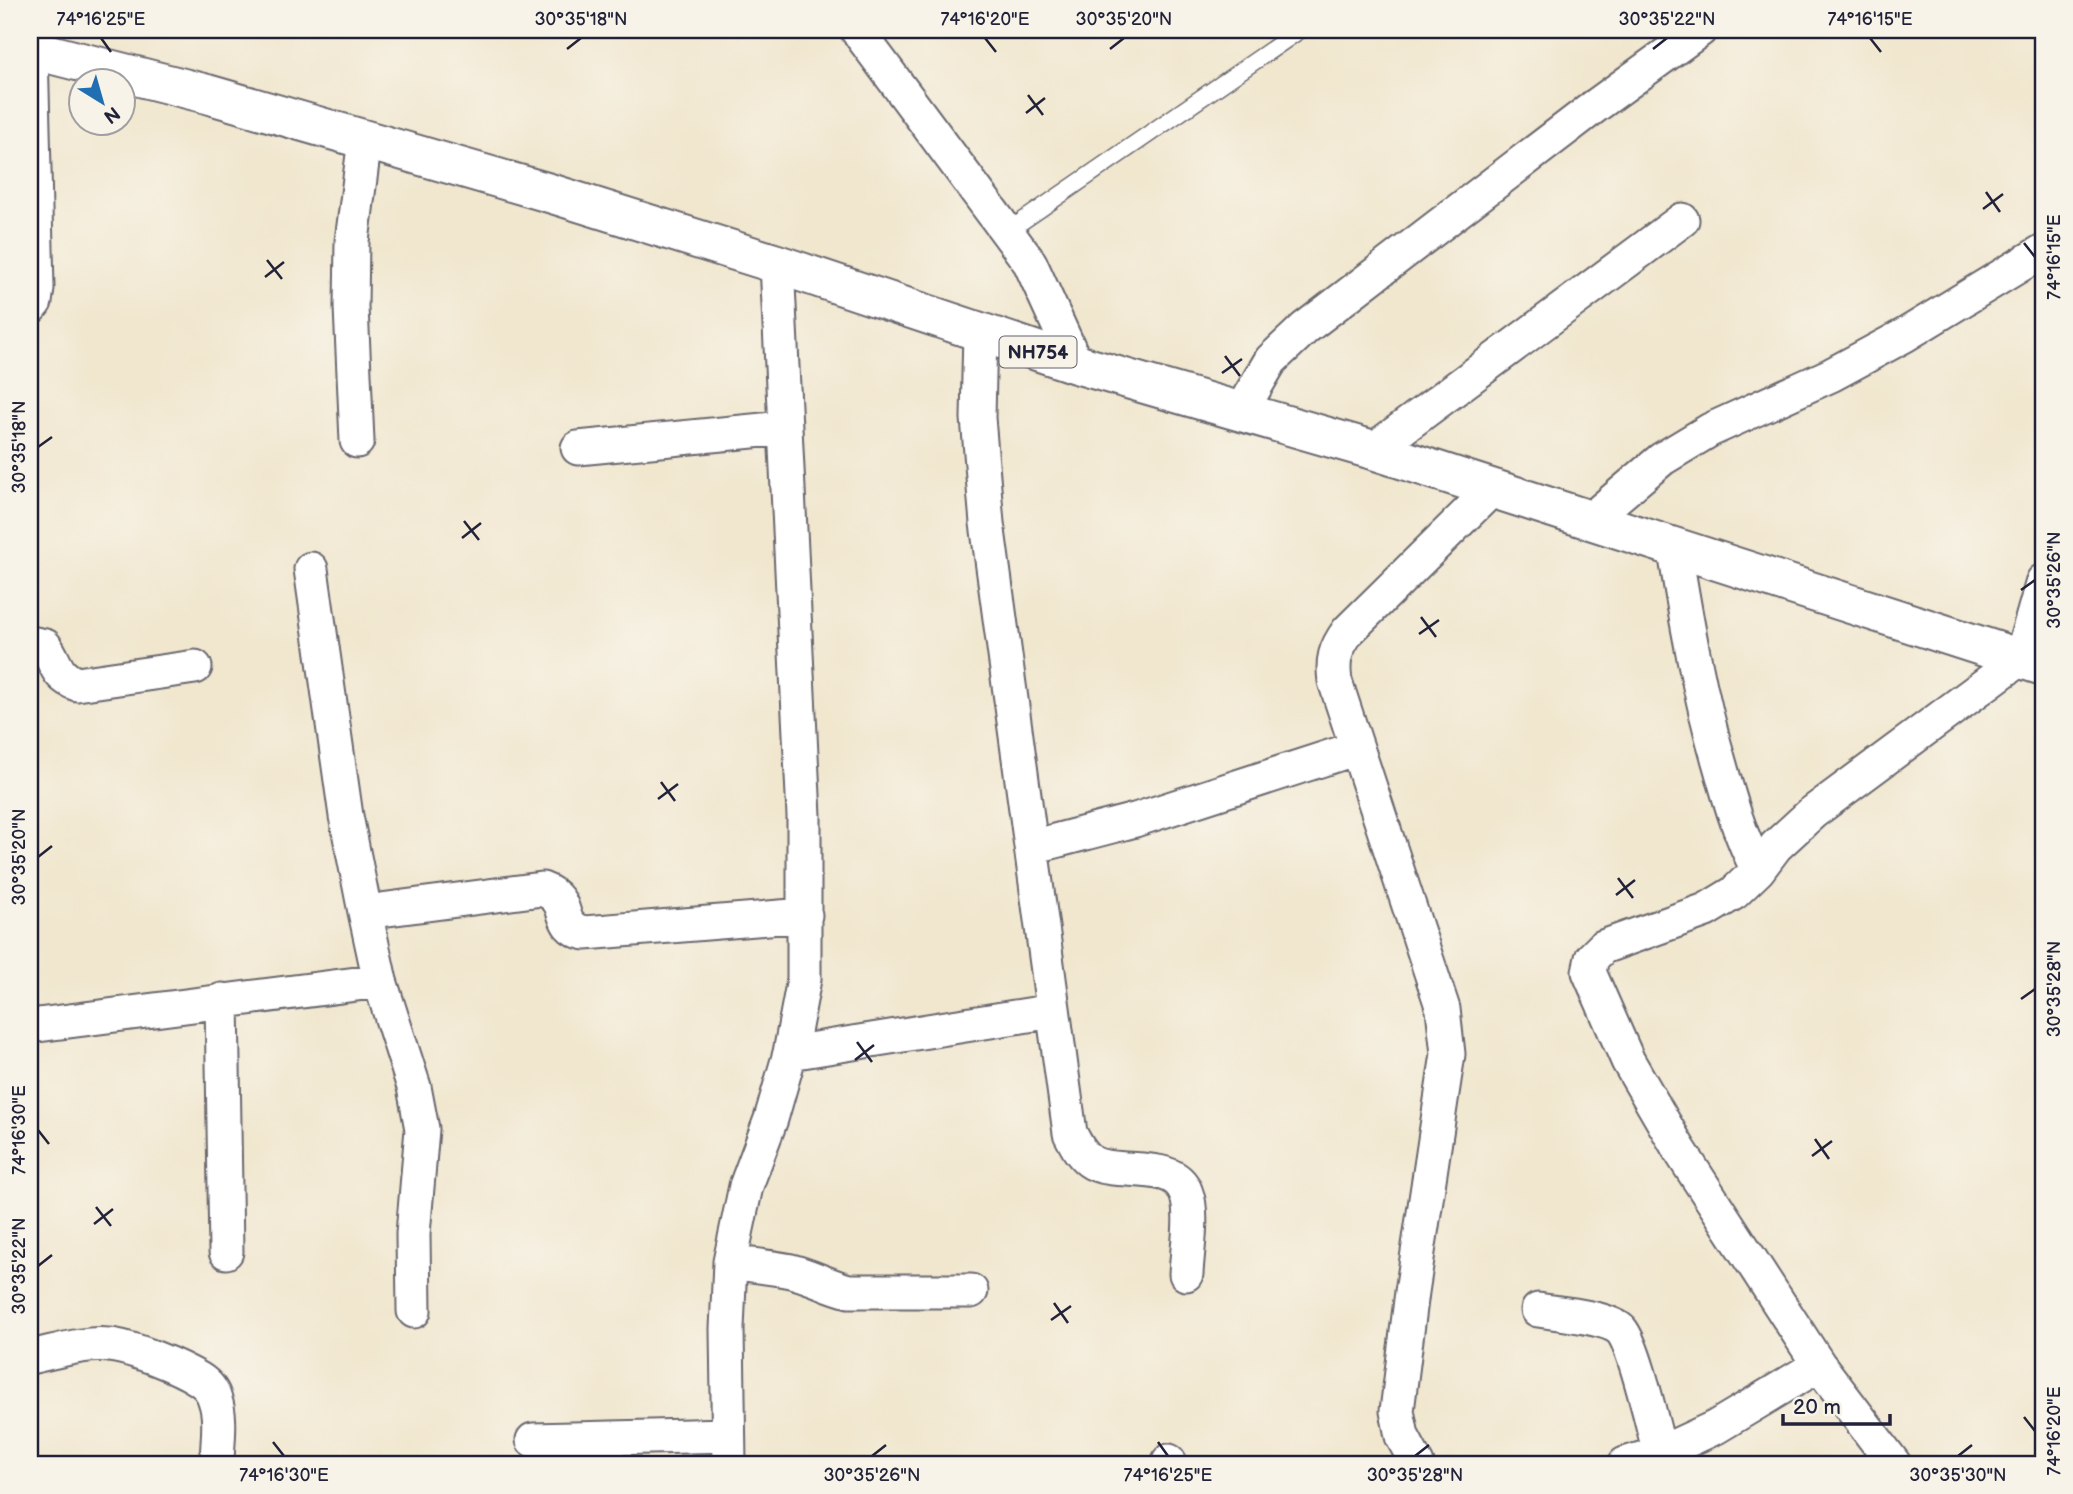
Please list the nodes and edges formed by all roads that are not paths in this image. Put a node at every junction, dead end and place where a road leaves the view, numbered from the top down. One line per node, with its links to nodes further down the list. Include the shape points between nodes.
1 (857, 30): 7 (street)
2 (1300, 30): 7 (lane)
3 (1700, 30): 13 (street, via 1305,328 1272,360)
4 (31, 50): 5 (highway, NH754); 10 (street, via 37,288)
5 (365, 139): 9 (highway, NH754); 15 (street, via 352,241)
6 (1682, 220): 17 (street)
7 (1008, 231): 12 (street, via 1030,262)
8 (2043, 251): 19 (street, via 1832,375 1710,430 1662,459)
9 (777, 264): 11 (highway, NH754); 14 (street)
10 (30, 308)
11 (980, 332): 12 (highway, NH754); 27 (street, via 978,418 987,523)
12 (1076, 364): 13 (highway, NH754)
13 (1241, 411): 17 (highway, NH754)
14 (784, 429): 16 (street); 30 (street)
15 (357, 440)
16 (578, 447)
17 (1373, 450): 18 (highway, NH754)
18 (1493, 488): 19 (highway, NH754); 26 (street, via 1336,648 1335,681)
19 (1591, 519): 20 (highway, NH754)
20 (1674, 545): 24 (highway, NH754); 28 (street, via 1708,722 1735,817)
21 (311, 569): 29 (street, via 346,816)
22 (2043, 581): 24 (street)
23 (30, 643): 25 (street, via 45,646 57,671 77,684)
24 (2032, 662): 28 (street, via 1812,813)
25 (195, 667)
26 (1357, 748): 27 (street, via 1135,820); 48 (street, via 1443,1009 1448,1054 1397,1411 1402,1436)
27 (1032, 847): 33 (street)
28 (1758, 870): 43 (street, via 1734,893 1706,910 1604,947 1592,958 1589,972 1628,1061 1673,1138)
29 (365, 912): 30 (street, via 542,889 561,903 574,931 585,933); 31 (street)
30 (805, 915): 35 (street, via 804,979)
31 (380, 981): 32 (street); 41 (street, via 414,1087 422,1129 413,1234)
32 (222, 1000): 34 (street); 36 (street)
33 (1053, 1011): 35 (street); 38 (street, via 1070,1133 1078,1149 1093,1163 1168,1174 1179,1180 1189,1206)
34 (30, 1026)
35 (790, 1053): 37 (street, via 746,1186)
36 (226, 1252)
37 (730, 1262): 39 (street, via 789,1271 849,1291); 45 (street)
38 (1186, 1274)
39 (971, 1292)
40 (1538, 1310): 46 (street, via 1606,1322 1620,1329 1630,1348)
41 (414, 1311)
42 (30, 1357): 47 (street, via 109,1345 141,1353 200,1380 210,1389 218,1413)
43 (1819, 1365): 46 (street, via 1716,1427); 50 (street)
44 (533, 1440): 45 (street)
45 (728, 1450)
46 (1660, 1453): 49 (street)
47 (217, 1464)
48 (1417, 1464)
49 (1625, 1464)
50 (1894, 1464)

